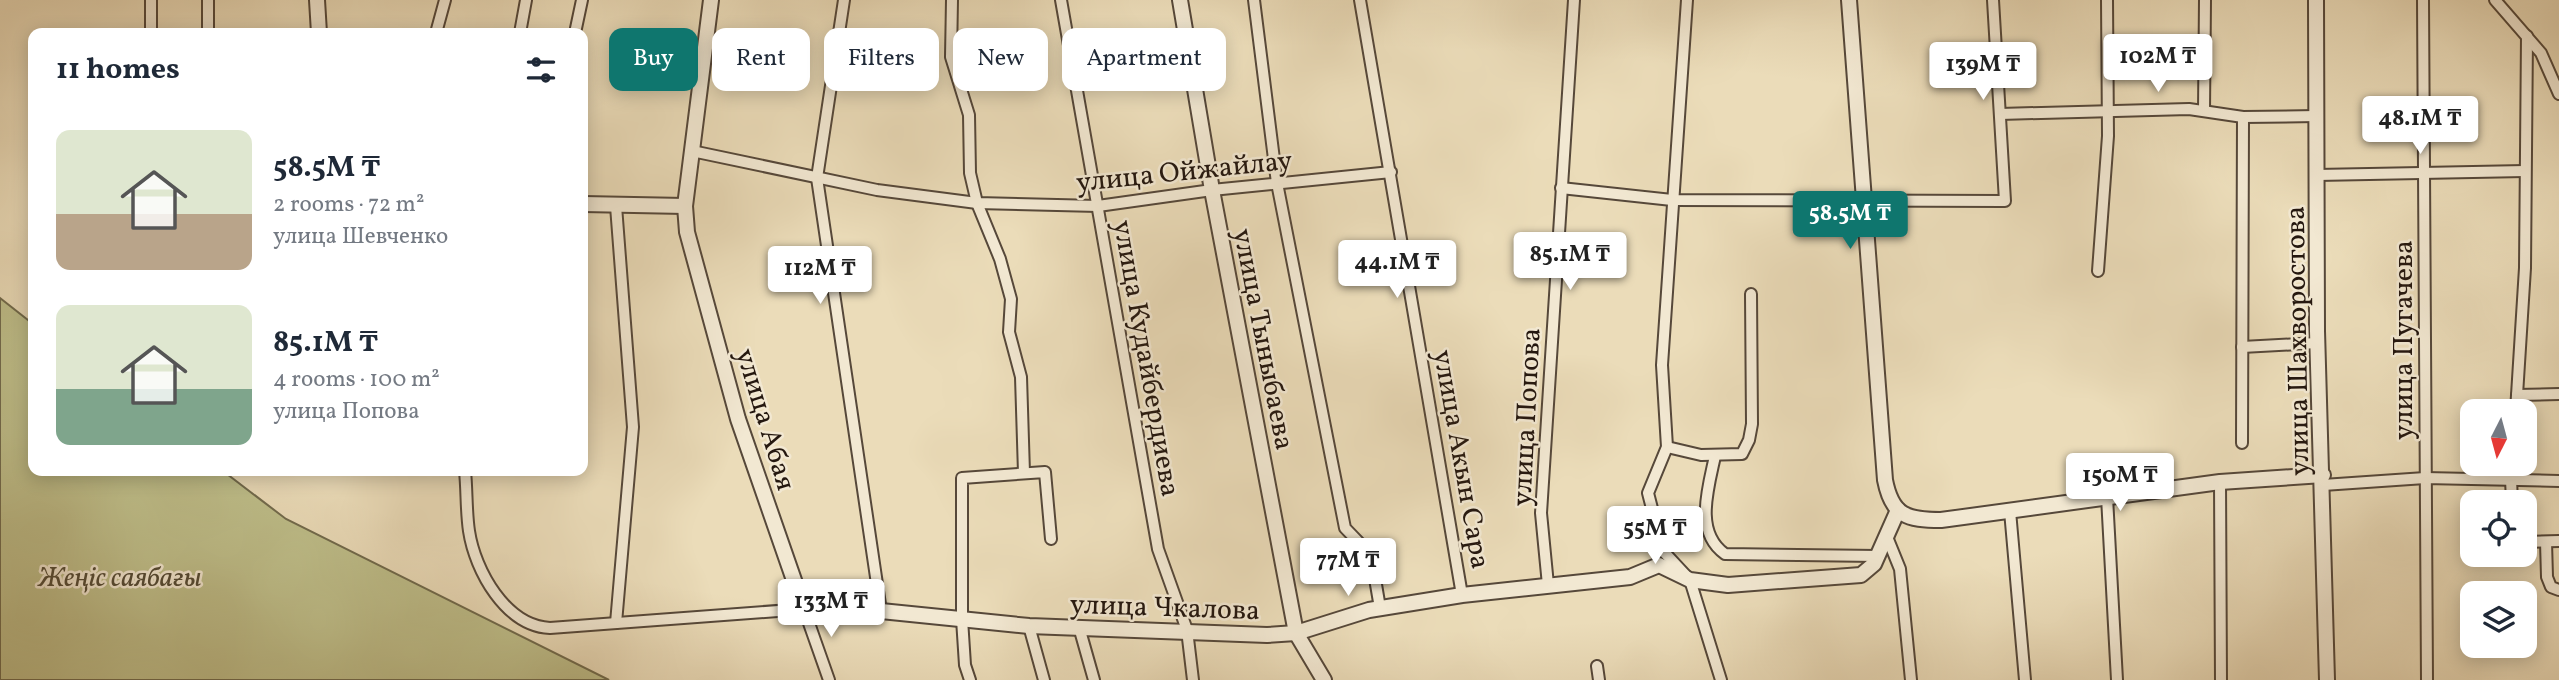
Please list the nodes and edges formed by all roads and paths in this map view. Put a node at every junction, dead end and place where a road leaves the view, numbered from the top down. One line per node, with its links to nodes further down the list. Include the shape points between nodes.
1 (151, 0): 23 (street)
2 (208, 0): 24 (street)
3 (317, 0): 25 (street)
4 (445, 0): 26 (street)
5 (526, 0): 27 (street)
6 (582, 0): 28 (street)
7 (711, 0): 36 (street, улица Абая)
8 (844, 0): 41 (street)
9 (951, 0): 46 (street, via 951,57 969,115 970,173)
10 (1061, 0): 51 (street, улица Кудайбердиева)
11 (1181, 0): 44 (street, улица Тыныбаева)
12 (1254, 0): 42 (street)
13 (1360, 0): 38 (street, улица Акын Сара)
14 (1574, 0): 43 (street, улица Попова)
15 (1687, 0): 45 (street)
16 (1849, 0): 47 (street)
17 (1993, 0): 33 (street)
18 (2107, 0): 31 (street)
19 (2205, 0): 32 (street)
20 (2316, 0): 34 (street, улица Шахворостова)
21 (2423, 0): 39 (street, улица Пугачева)
22 (2495, 0): 29 (street)
23 (151, 28)
24 (208, 28)
25 (319, 28)
26 (437, 28)
27 (521, 28)
28 (576, 28)
29 (2527, 36): 30 (street, via 2541,53); 37 (street)
30 (2559, 94)
31 (2108, 111): 32 (street); 33 (street); 52 (street)
32 (2204, 111): 35 (street)
33 (2000, 114): 47 (street, via 2005,201)
34 (2317, 116): 35 (street); 40 (street, улица Шахворостова)
35 (2242, 117): 55 (street)
36 (692, 150): 41 (street, улица Ойжайлау); 50 (street, улица Абая)
37 (2525, 171): 39 (street); 57 (street)
38 (1391, 172): 42 (street, улица Ойжайлау); 83 (street, улица Акын Сара)
39 (2424, 172): 40 (street); 64 (street, улица Пугачева)
40 (2317, 175): 54 (street, улица Шахворостова)
41 (817, 178): 46 (street, улица Ойжайлау); 86 (street)
42 (1278, 183): 44 (street, улица Ойжайлау); 85 (street, via 1345,527 1371,555)
43 (1560, 188): 45 (street); 81 (street, улица Попова, via 1541,513)
44 (1212, 190): 51 (street, улица Ойжайлау); 92 (street, улица Тыныбаева)
45 (1672, 200): 47 (street); 60 (street, via 1662,365)
46 (977, 203): 51 (street, улица Ойжайлау); 62 (street, via 1011,299 1009,332 1021,377)
47 (1864, 203): 72 (street, via 1888,497)
48 (588, 204): 49 (street)
49 (616, 206): 50 (street); 88 (street, via 633,426)
50 (684, 206): 84 (street, улица Абая, via 738,419)
51 (1098, 206): 91 (street, улица Кудайбердиева, via 1158,549)
52 (2098, 271)
53 (1751, 294): 61 (street, via 1749,440 1742,454)
54 (2317, 343): 55 (street); 67 (street, улица Шахворостова)
55 (2242, 347): 59 (street)
56 (2559, 394): 57 (street)
57 (2517, 395): 58 (street)
58 (2517, 399)
59 (2242, 443)
60 (1667, 447): 61 (street); 80 (street, via 1648,493 1652,517 1663,551)
61 (1714, 456): 79 (street, via 1704,523 1713,545 1725,554)
62 (1024, 473): 75 (street, via 1045,472); 87 (street, via 962,478)
63 (465, 476): 88 (street, улица Чкалова, via 469,532 486,576 517,618 534,627 550,628)
64 (2425, 478): 65 (street); 67 (street); 107 (street, улица Пугачева)
65 (2492, 478): 66 (street)
66 (2511, 479): 68 (street); 70 (street)
67 (2323, 480): 69 (street); 106 (street, улица Шахворостова)
68 (2559, 481)
69 (2220, 482): 71 (street); 105 (street)
70 (2511, 490)
71 (2108, 497): 73 (street); 104 (street)
72 (1898, 510): 73 (street, via 1917,520); 74 (street, улица Чкалова)
73 (2010, 511): 103 (street)
74 (1887, 537): 79 (street, улица Чкалова); 102 (street, via 1900,569)
75 (1051, 540)
76 (2559, 541): 78 (street)
77 (2537, 542): 78 (street)
78 (2546, 542): 82 (street, via 2547,577 2551,587)
79 (1878, 556): 80 (street, улица Чкалова, via 1861,575 1728,585)
80 (1690, 580): 81 (street, улица Чкалова, via 1659,565 1630,576); 101 (street)
81 (1548, 585): 83 (street, улица Чкалова)
82 (2559, 590)
83 (1462, 595): 85 (street, улица Чкалова)
84 (804, 608): 86 (street, улица Чкалова); 88 (street, улица Чкалова); 94 (street, улица Абая)
85 (1380, 608): 92 (street, улица Чкалова)
86 (881, 611): 87 (street, улица Чкалова)
87 (962, 619): 89 (street, улица Чкалова); 95 (street)
88 (616, 623)
89 (1029, 626): 90 (street, улица Чкалова); 96 (street)
90 (1079, 627): 91 (street, улица Чкалова); 97 (street)
91 (1187, 630): 92 (street, улица Чкалова); 98 (street, улица Кудайбердиева)
92 (1296, 633): 99 (street, улица Тыныбаева)
93 (1597, 666): 100 (street)
94 (829, 680)
95 (970, 680)
96 (1044, 680)
97 (1094, 680)
98 (1194, 680)
99 (1324, 680)
100 (1600, 680)
101 (1721, 680)
102 (1912, 680)
103 (2025, 680)
104 (2117, 680)
105 (2221, 680)
106 (2327, 680)
107 (2427, 680)

